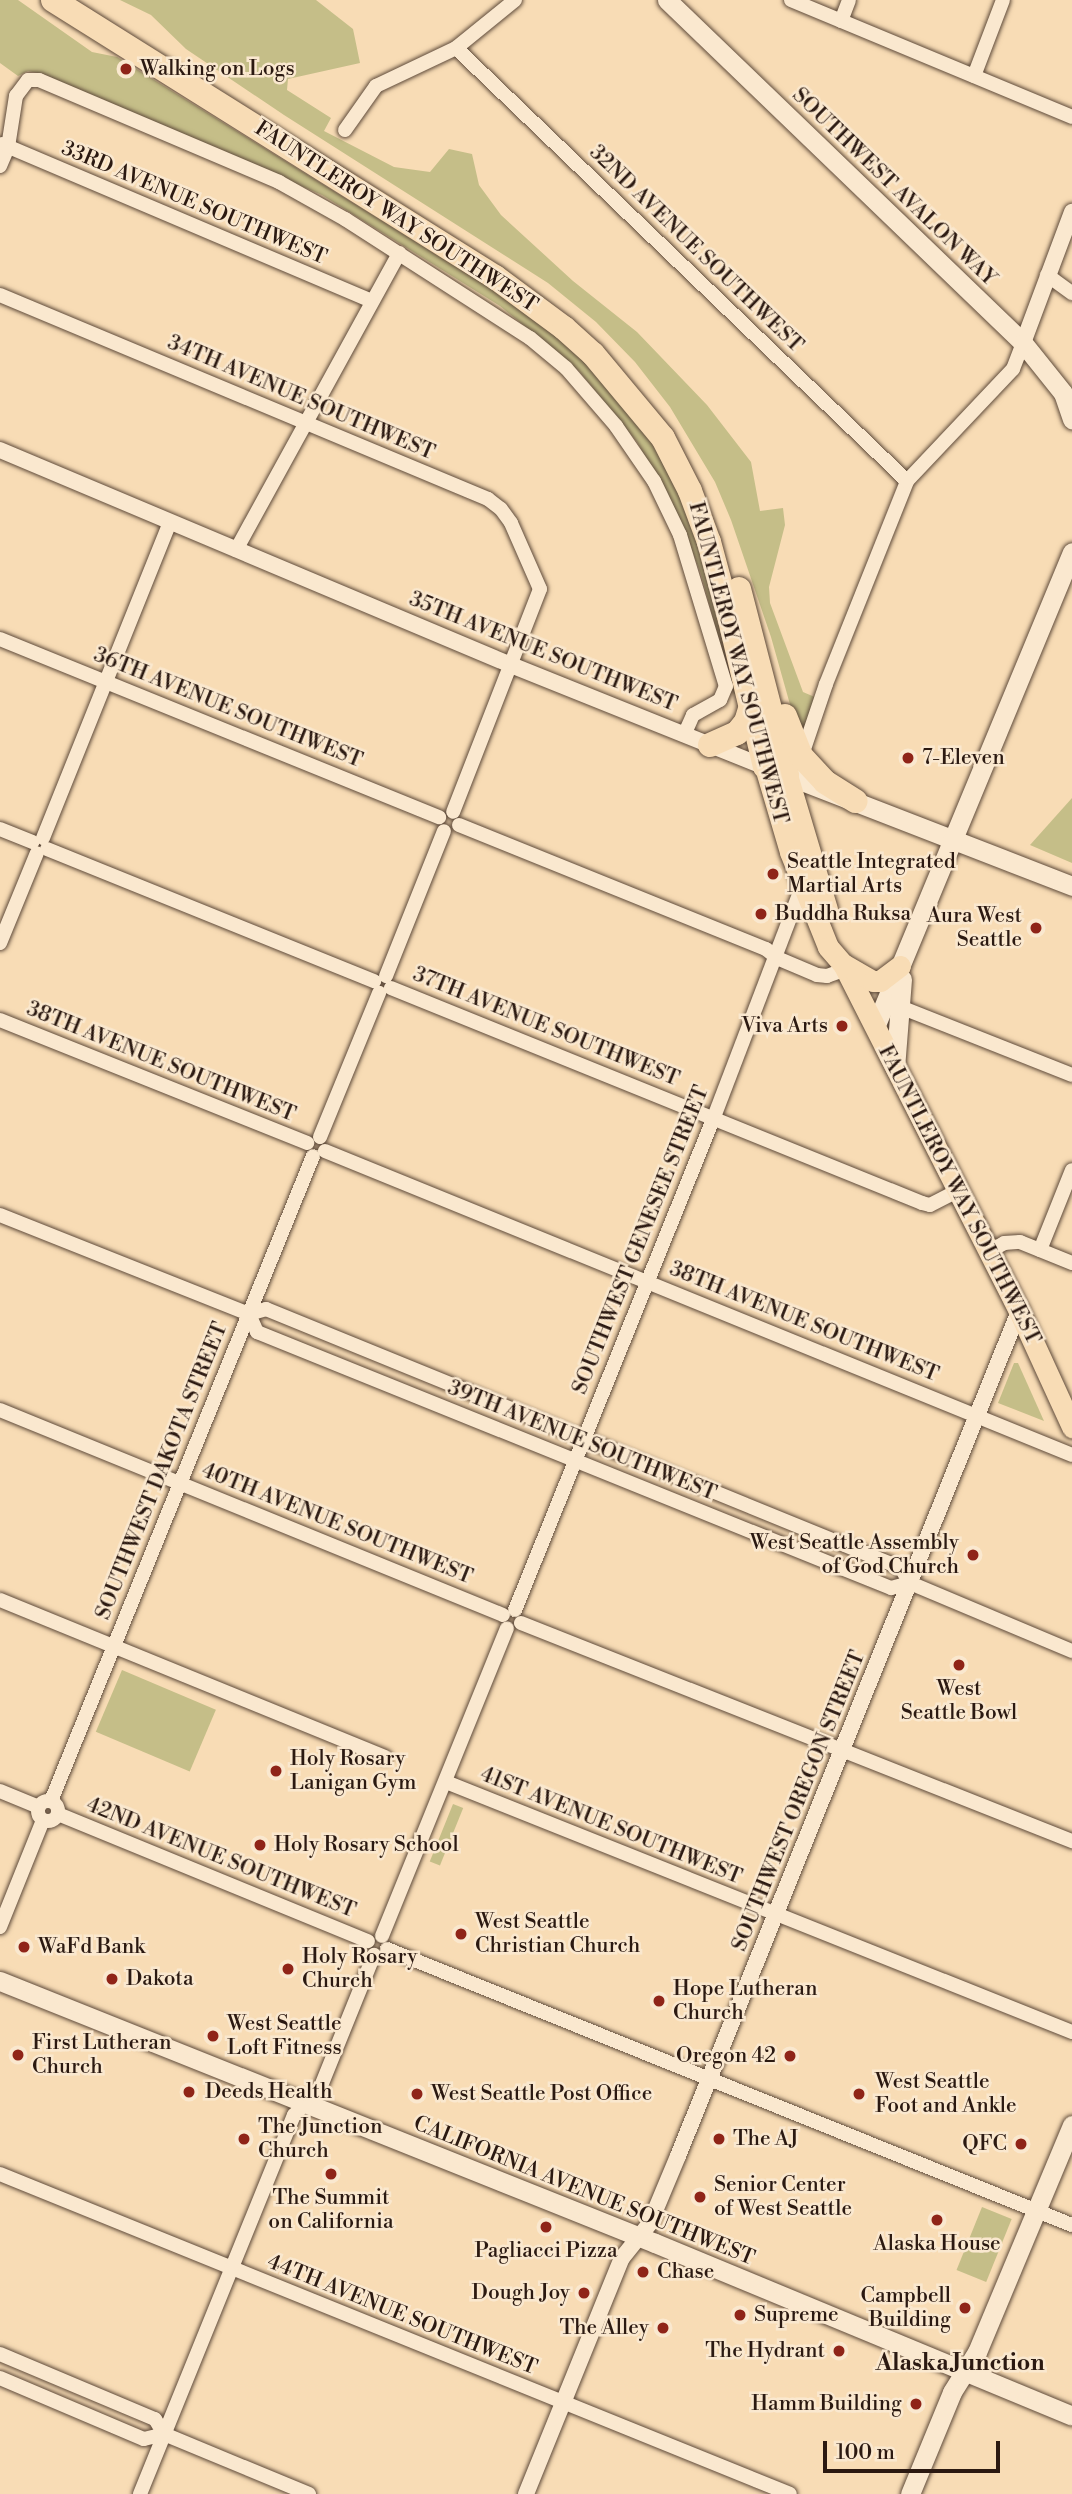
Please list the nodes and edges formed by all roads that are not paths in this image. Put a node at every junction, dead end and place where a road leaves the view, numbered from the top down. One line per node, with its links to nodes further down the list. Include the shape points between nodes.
1 (53, 0): 33 (highway, FAUNTLEROY WAY SOUTHWEST, via 495,277 593,354 663,438 691,491 709,542)
2 (84, 0): 36 (highway, FAUNTLEROY WAY SOUTHWEST, via 543,291 628,369 694,463 733,564)
3 (515, 0): 9 (street)
4 (667, 0): 21 (main road, SOUTHWEST AVALON WAY)
5 (791, 0): 8 (street)
6 (849, 0): 8 (street)
7 (1003, 0): 10 (street)
8 (841, 20): 10 (street)
9 (456, 48): 12 (street, via 376,86); 25 (street, 32ND AVENUE SOUTHWEST)
10 (974, 76): 11 (street)
11 (1072, 117)
12 (345, 130)
13 (4, 145): 14 (street); 16 (street, FAUNTLEROY WAY SOUTHWEST, via 16,96 28,80 39,80 279,182); 20 (street, 33RD AVENUE SOUTHWEST)
14 (0, 166)
15 (1072, 212): 17 (street)
16 (398, 253): 20 (street); 34 (street, FAUNTLEROY WAY SOUTHWEST, via 483,305 566,368 616,426 654,481 680,535 726,680 724,696 697,710)
17 (1047, 275): 18 (street); 21 (street)
18 (1072, 293)
19 (0, 295): 23 (street, 34TH AVENUE SOUTHWEST)
20 (371, 301): 23 (street)
21 (1023, 343): 22 (main road, SOUTHWEST AVALON WAY, via 1063,393); 25 (street, via 1013,369)
22 (1072, 419)
23 (305, 425): 27 (street); 29 (street, 34TH AVENUE SOUTHWEST, via 488,499 511,523)
24 (0, 450): 26 (street, 35TH AVENUE SOUTHWEST)
25 (907, 481): 36 (street, via 826,684)
26 (170, 522): 27 (street, 35TH AVENUE SOUTHWEST); 32 (street)
27 (236, 550): 31 (street, 35TH AVENUE SOUTHWEST)
28 (1072, 552): 40 (main road)
29 (540, 589): 31 (street, SOUTHWEST DAKOTA STREET)
30 (0, 639): 32 (street, 36TH AVENUE SOUTHWEST)
31 (511, 665): 34 (street, 35TH AVENUE SOUTHWEST); 38 (street, SOUTHWEST DAKOTA STREET)
32 (106, 682): 38 (street, 36TH AVENUE SOUTHWEST); 41 (street)
33 (751, 706): 35 (highway, via 737,733); 36 (highway, FAUNTLEROY WAY SOUTHWEST)
34 (684, 735): 35 (street, 35TH AVENUE SOUTHWEST)
35 (710, 745): 36 (street, 35TH AVENUE SOUTHWEST)
36 (784, 766): 37 (highway, via 825,782); 42 (main road, FAUNTLEROY WAY SOUTHWEST); 47 (main road, FAUNTLEROY WAY SOUTHWEST)
37 (855, 801): 40 (main road)
38 (449, 821): 45 (street, 36TH AVENUE SOUTHWEST, via 766,949); 48 (street, SOUTHWEST DAKOTA STREET)
39 (0, 829): 41 (street, 37TH AVENUE SOUTHWEST)
40 (953, 839): 43 (main road); 46 (main road)
41 (40, 846): 44 (street); 48 (street, 37TH AVENUE SOUTHWEST)
42 (802, 886): 45 (street, SOUTHWEST GENESEE STREET, via 778,944); 47 (main road, FAUNTLEROY WAY SOUTHWEST, via 828,947)
43 (1072, 887)
44 (0, 943)
45 (777, 958): 47 (street, 36TH AVENUE SOUTHWEST, via 822,977); 54 (street, SOUTHWEST GENESEE STREET)
46 (903, 958): 47 (main road, via 880,981); 49 (main road)
47 (845, 967): 51 (main road, FAUNTLEROY WAY SOUTHWEST)
48 (383, 984): 54 (street, 37TH AVENUE SOUTHWEST); 55 (street, SOUTHWEST DAKOTA STREET)
49 (893, 999): 51 (main road); 52 (main road); 53 (street)
50 (0, 1020): 55 (street, 38TH AVENUE SOUTHWEST)
51 (875, 1027): 52 (main road, FAUNTLEROY WAY SOUTHWEST)
52 (895, 1070): 57 (main road, FAUNTLEROY WAY SOUTHWEST)
53 (1072, 1075)
54 (714, 1117): 57 (street, 37TH AVENUE SOUTHWEST, via 922,1203 930,1205); 62 (street, SOUTHWEST GENESEE STREET)
55 (316, 1147): 62 (street, 38TH AVENUE SOUTHWEST); 64 (street, SOUTHWEST DAKOTA STREET)
56 (1072, 1170): 59 (street)
57 (956, 1192): 60 (main road, FAUNTLEROY WAY SOUTHWEST)
58 (0, 1215): 64 (street, 39TH AVENUE SOUTHWEST)
59 (1040, 1250): 60 (street, via 1010,1242); 61 (street)
60 (988, 1252): 63 (main road, FAUNTLEROY WAY SOUTHWEST)
61 (1072, 1263)
62 (647, 1280): 66 (street, 38TH AVENUE SOUTHWEST); 68 (street, SOUTHWEST GENESEE STREET)
63 (1019, 1311): 66 (street, SOUTHWEST OREGON STREET); 67 (main road, FAUNTLEROY WAY SOUTHWEST)
64 (248, 1314): 68 (street, 39TH AVENUE SOUTHWEST, via 266,1309); 70 (street, 39TH AVENUE SOUTHWEST, via 257,1332); 71 (street, SOUTHWEST DAKOTA STREET)
65 (0, 1409): 71 (street, 40TH AVENUE SOUTHWEST)
66 (978, 1417): 69 (street, 38TH AVENUE SOUTHWEST); 72 (street, SOUTHWEST OREGON STREET)
67 (1072, 1427)
68 (583, 1438): 70 (street, SOUTHWEST GENESEE STREET); 72 (street, 39TH AVENUE SOUTHWEST, via 901,1568)
69 (1072, 1455)
70 (575, 1460): 72 (street, 39TH AVENUE SOUTHWEST, via 891,1588); 74 (street, SOUTHWEST GENESEE STREET)
71 (180, 1483): 74 (street, 40TH AVENUE SOUTHWEST); 75 (street, SOUTHWEST DAKOTA STREET)
72 (910, 1583): 76 (street, 39TH AVENUE SOUTHWEST); 77 (street, SOUTHWEST OREGON STREET)
73 (0, 1600): 75 (street)
74 (512, 1619): 77 (street, 40TH AVENUE SOUTHWEST); 79 (street, SOUTHWEST GENESEE STREET)
75 (114, 1646): 78 (street); 81 (street, SOUTHWEST DAKOTA STREET)
76 (1072, 1651)
77 (842, 1750): 82 (street, 40TH AVENUE SOUTHWEST); 83 (street, SOUTHWEST OREGON STREET)
78 (385, 1757)
79 (446, 1782): 83 (street, 41ST AVENUE SOUTHWEST); 85 (street, SOUTHWEST GENESEE STREET)
80 (0, 1791): 81 (street, 42ND AVENUE SOUTHWEST)
81 (48, 1811): 84 (street, SOUTHWEST DAKOTA STREET); 85 (street, 42ND AVENUE SOUTHWEST)
82 (1072, 1841)
83 (775, 1914): 87 (street, 41ST AVENUE SOUTHWEST); 88 (street, SOUTHWEST OREGON STREET)
84 (0, 1927)
85 (378, 1945): 88 (street, 42ND AVENUE SOUTHWEST); 89 (street, SOUTHWEST GENESEE STREET, via 319,2091)
86 (0, 1981): 89 (main road, CALIFORNIA AVENUE SOUTHWEST)
87 (1072, 2032)
88 (709, 2078): 92 (street, 42ND AVENUE SOUTHWEST); 94 (street, SOUTHWEST OREGON STREET)
89 (304, 2104): 94 (main road, CALIFORNIA AVENUE SOUTHWEST); 95 (street, SOUTHWEST GENESEE STREET, via 294,2115)
90 (1072, 2125): 92 (main road)
91 (0, 2174): 95 (street, 44TH AVENUE SOUTHWEST)
92 (1036, 2211): 93 (street, 42ND AVENUE SOUTHWEST); 97 (main road)
93 (1072, 2225)
94 (641, 2237): 97 (main road, CALIFORNIA AVENUE SOUTHWEST); 99 (street, SOUTHWEST OREGON STREET, via 622,2258)
95 (232, 2269): 99 (street, 44TH AVENUE SOUTHWEST); 101 (street, SOUTHWEST GENESEE STREET)
96 (0, 2354): 101 (street, via 155,2419)
97 (966, 2370): 100 (main road, CALIFORNIA AVENUE SOUTHWEST); 106 (main road, via 952,2392)
98 (0, 2378): 101 (street, via 144,2439)
99 (563, 2403): 104 (street, SOUTHWEST OREGON STREET); 105 (street, 44TH AVENUE SOUTHWEST)
100 (1072, 2416)
101 (164, 2434): 102 (street, SOUTHWEST GENESEE STREET); 103 (street)
102 (140, 2494)
103 (309, 2494)
104 (526, 2494)
105 (790, 2494)
106 (910, 2494)

